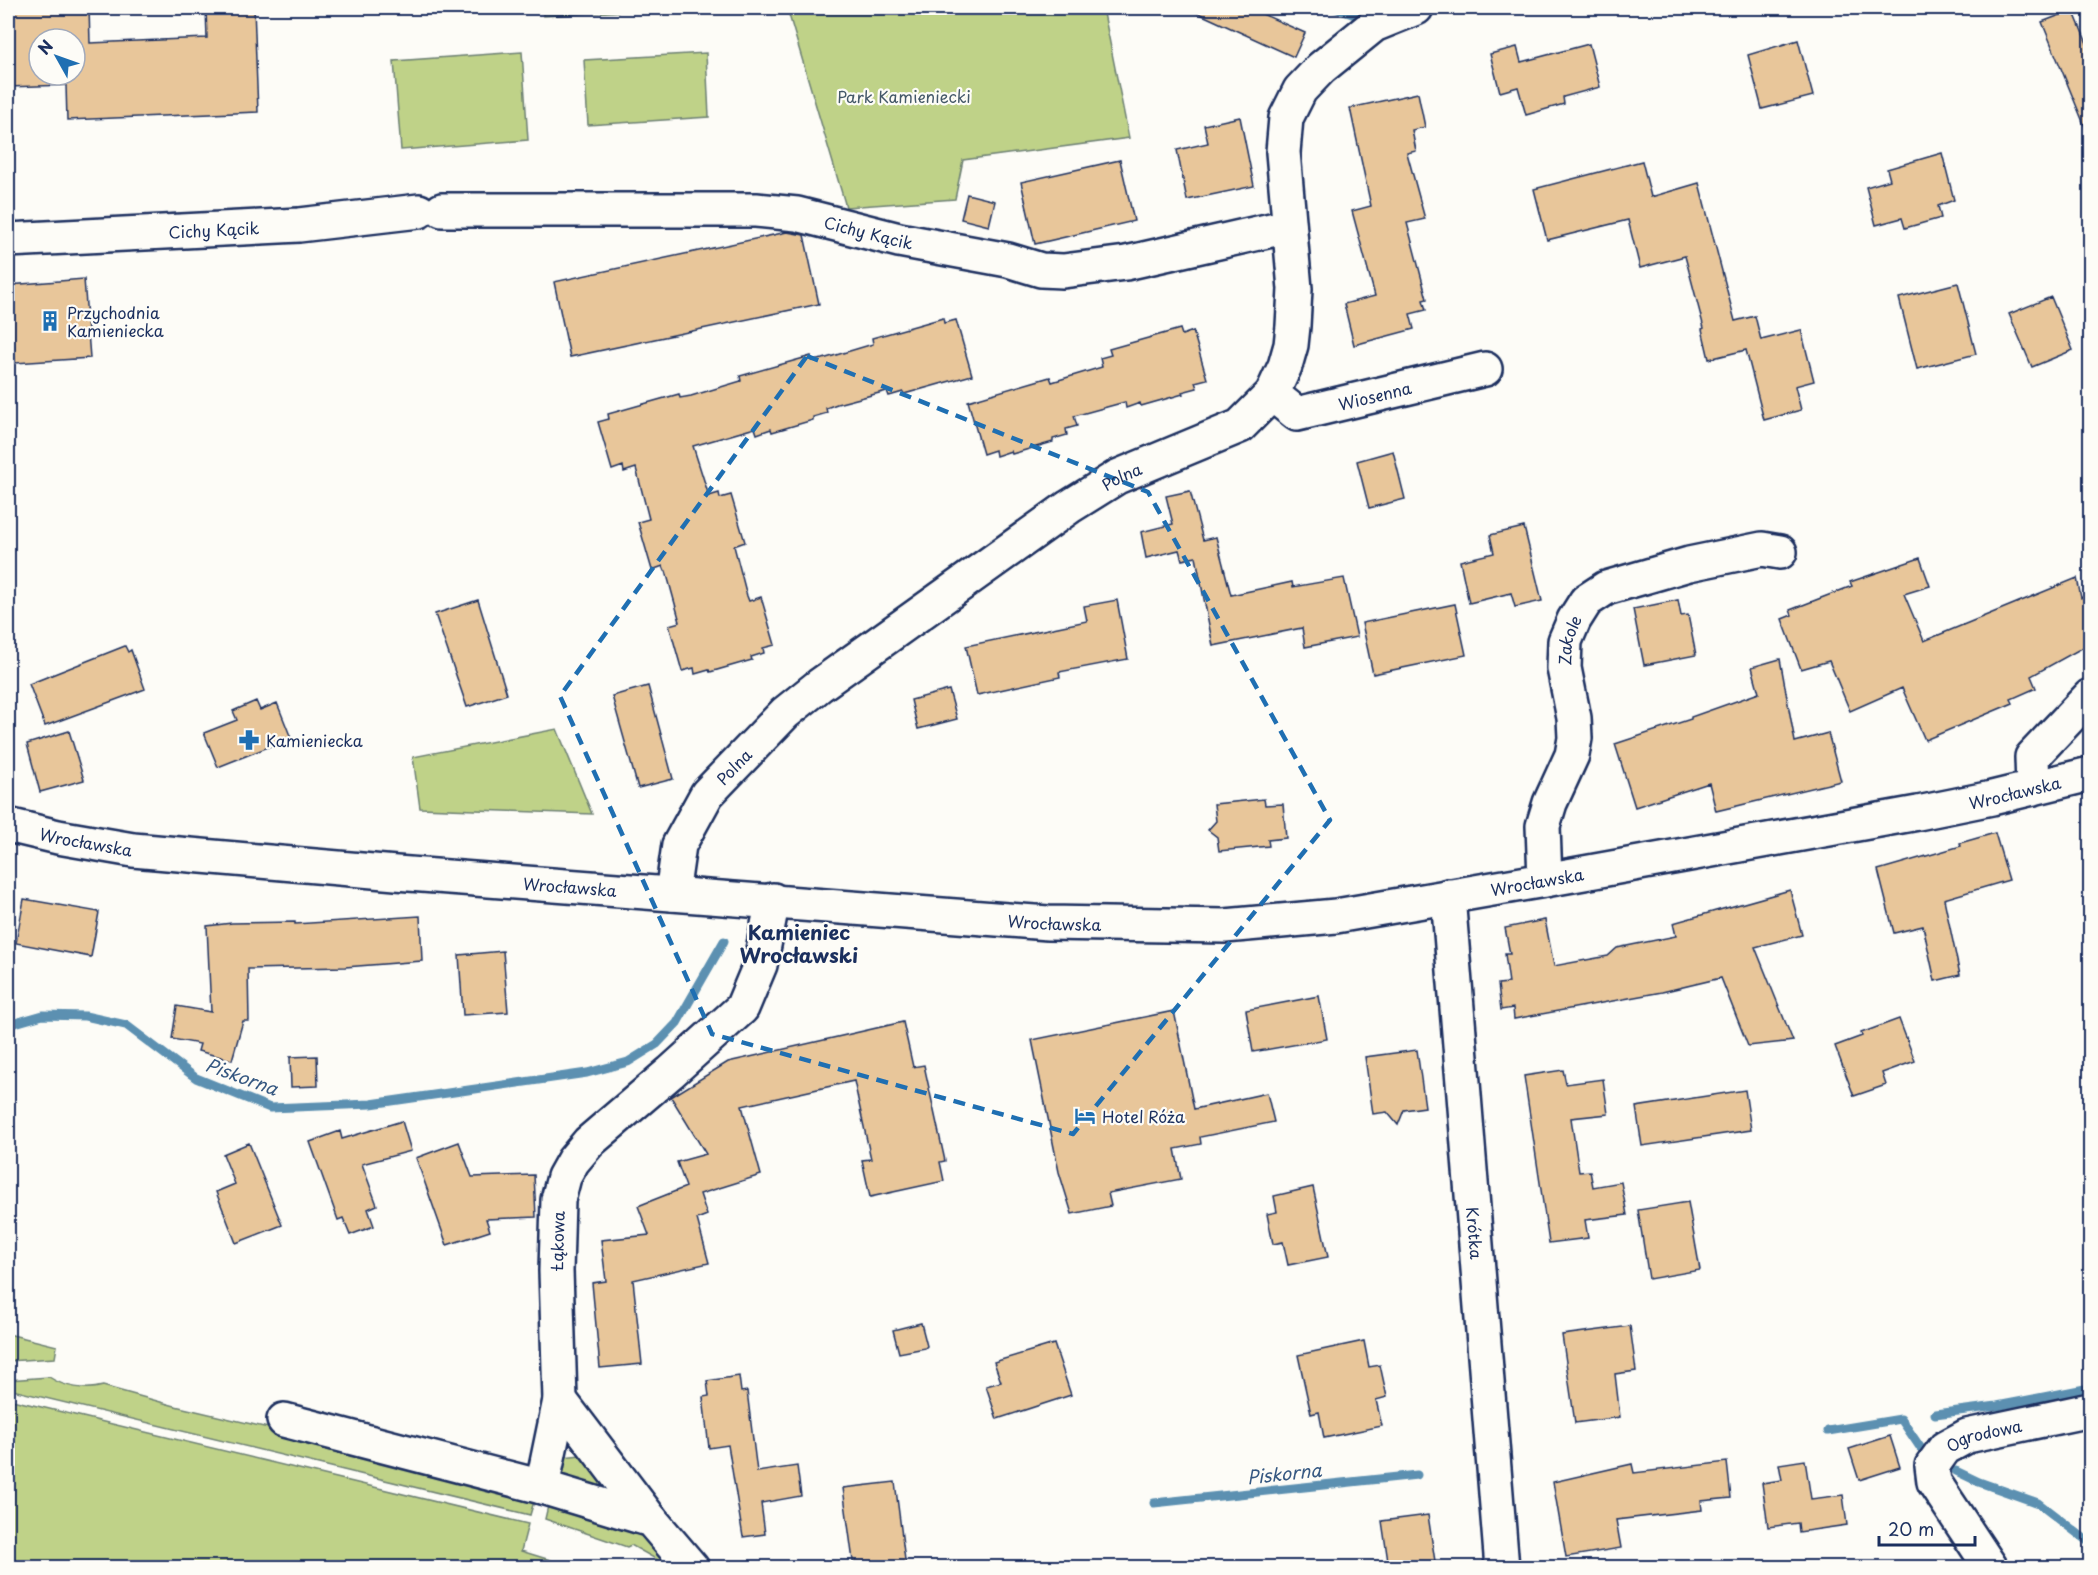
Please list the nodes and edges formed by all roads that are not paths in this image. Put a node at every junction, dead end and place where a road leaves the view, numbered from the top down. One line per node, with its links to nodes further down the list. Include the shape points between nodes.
1 (1416, 8): 2 (street, Polna, via 1374,25 1300,90 1286,118 1283,152)
2 (1289, 226): 3 (street, Cichy Kącik, via 1126,263 1063,271 1041,270 899,240 797,214 756,210 430,211 299,225); 5 (street, Polna, via 1295,289 1293,326 1288,356)
3 (8, 240)
4 (1485, 369): 5 (street, Wiosenna, via 1297,414)
5 (1272, 394): 12 (street, Polna, via 1240,426 1117,477 1069,507 785,713 707,794 679,845)
6 (1780, 552): 11 (street, Zakole, via 1762,549 1689,564 1606,588 1586,601 1565,641 1564,668 1575,738 1543,826)
7 (2091, 696): 9 (street, via 2032,757)
8 (2091, 774): 9 (street, Wrocławska)
9 (2033, 788): 11 (street, Wrocławska, via 1918,813)
10 (8, 825): 12 (street, Wrocławska, via 134,850)
11 (1545, 880): 13 (street, Wrocławska)
12 (672, 894): 14 (street, Wrocławska)
13 (1448, 896): 14 (street, Wrocławska, via 1336,916 1225,926 1048,923); 21 (street, Krótka)
14 (773, 900): 15 (street, Łąkowa, via 760,965 742,1008 589,1142 564,1177 558,1200 556,1271)
15 (560, 1400): 18 (street, Łąkowa); 19 (street)
16 (2091, 1410): 22 (street, Ogrodowa, via 1967,1436 1945,1448 1932,1466 1934,1482)
17 (284, 1420): 18 (street)
18 (542, 1487): 19 (street)
19 (651, 1520): 20 (street)
20 (692, 1568)
21 (1502, 1568)
22 (1991, 1568)

